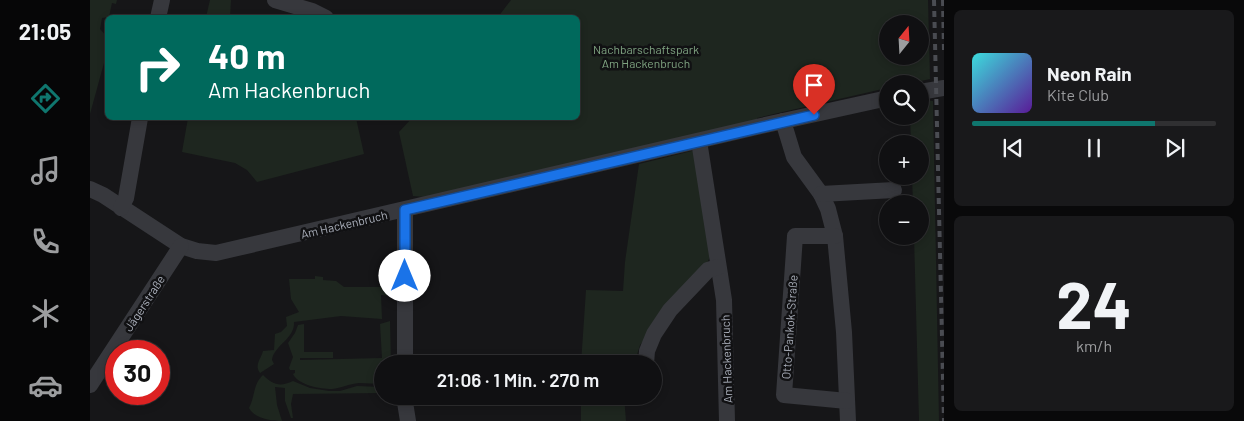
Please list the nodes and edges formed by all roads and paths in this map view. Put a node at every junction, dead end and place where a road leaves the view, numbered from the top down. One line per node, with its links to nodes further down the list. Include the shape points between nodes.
1 (162, 0): 3 (street)
2 (275, 0): 4 (street)
3 (159, 15)
4 (320, 15)
5 (944, 88): 6 (street)
6 (929, 90)
7 (879, 100): 9 (street, Am Hackenbruch)
8 (140, 120): 14 (street, via 126,198)
9 (784, 122): 10 (street, Am Hackenbruch); 13 (street, via 794,157)
10 (699, 141): 15 (street, Am Hackenbruch); 18 (street, Am Hackenbruch)
11 (90, 189): 14 (street, Am Hackenbruch)
12 (894, 190): 13 (street)
13 (821, 194): 16 (street)
14 (121, 208): 17 (street, Am Hackenbruch)
15 (405, 210): 17 (street, Am Hackenbruch, via 216,253 197,252); 19 (street)
16 (834, 236): 22 (street); 22 (street, Otto-Pankok-Straße, via 795,236 784,395)
17 (181, 246): 21 (street, Jägerstraße)
18 (718, 267): 20 (street, via 708,270 670,310 654,334); 25 (street, Am Hackenbruch, via 724,300)
19 (405, 355)
20 (647, 355)
21 (90, 386)
22 (847, 401): 26 (street)
23 (405, 405): 24 (street)
24 (408, 421)
25 (727, 421)
26 (848, 421)

